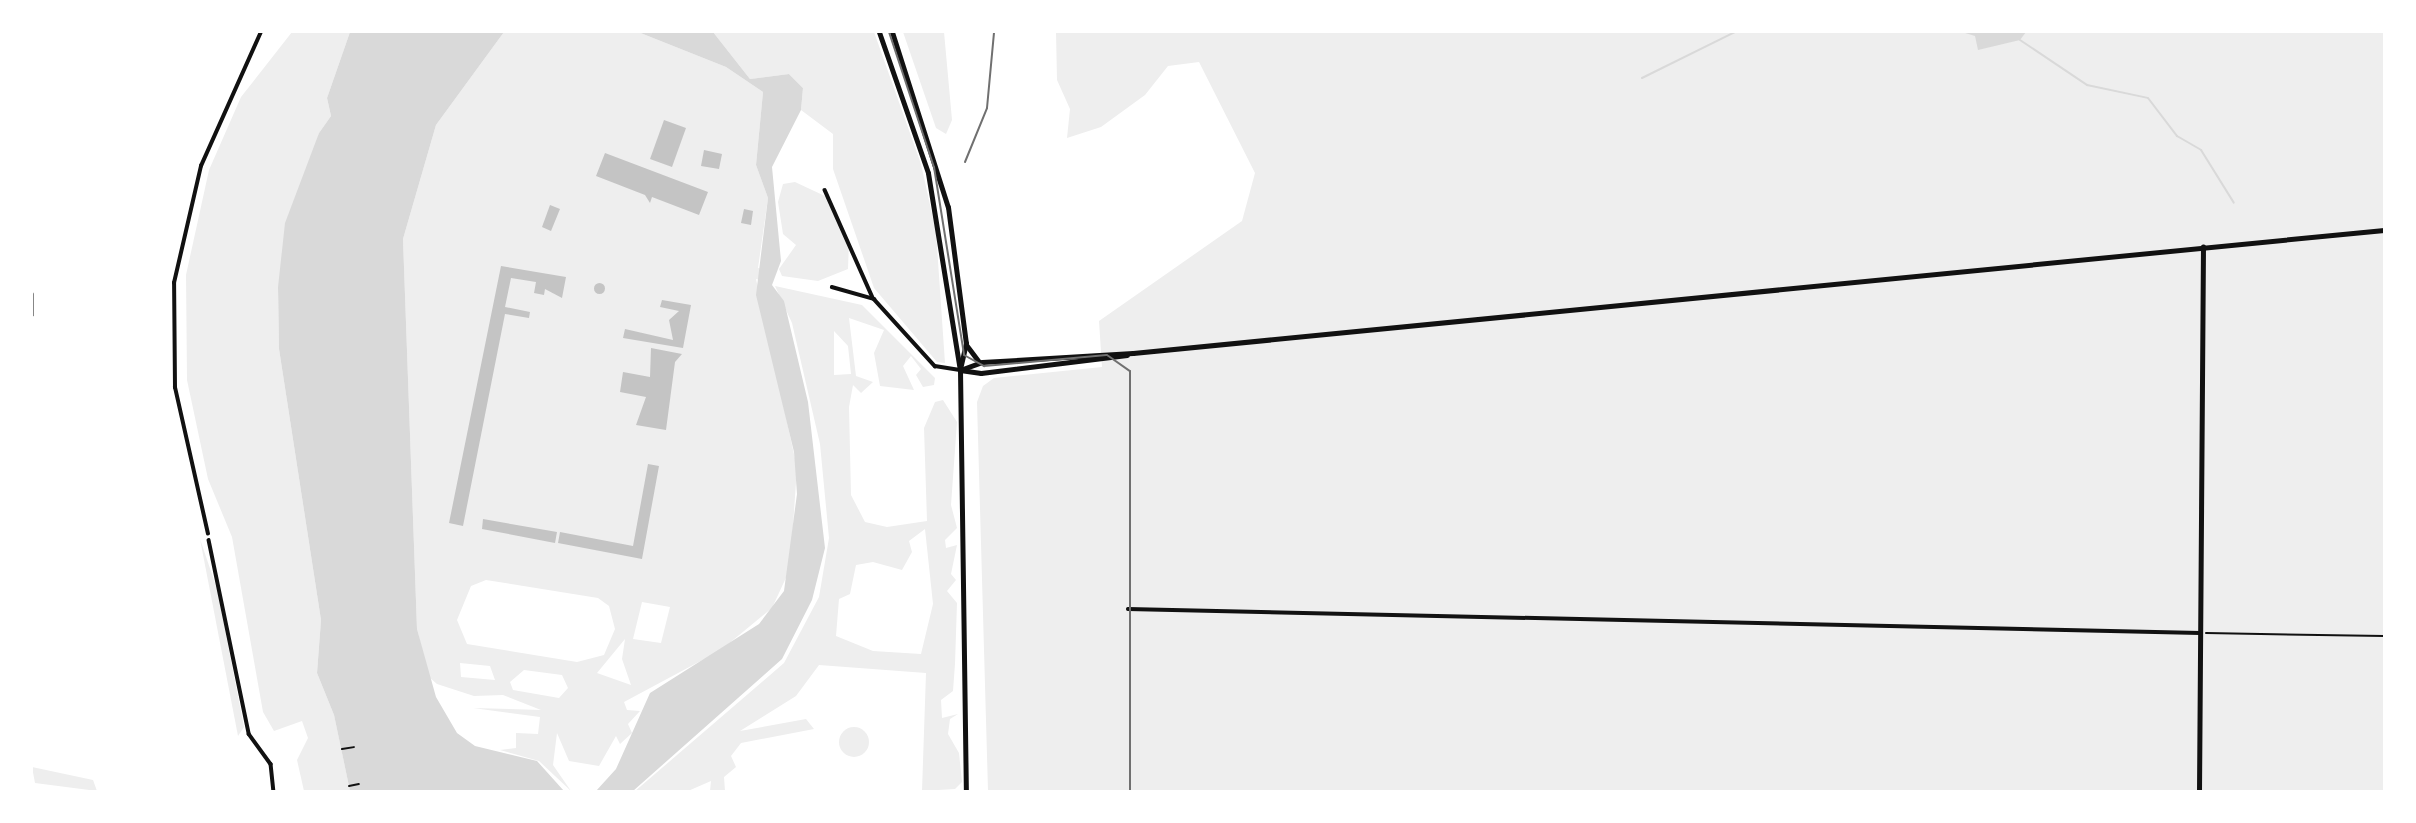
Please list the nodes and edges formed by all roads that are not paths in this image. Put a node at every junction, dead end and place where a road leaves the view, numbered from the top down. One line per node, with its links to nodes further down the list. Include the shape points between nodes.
1 (261, 32): 17 (street, via 200,170 174,283 174,388 249,734 271,764)
2 (879, 32): 14 (main road, via 928,173)
3 (892, 32): 11 (main road, via 948,206)
4 (825, 190): 9 (street)
5 (2385, 230): 6 (main road)
6 (2203, 246): 12 (main road); 16 (street)
7 (832, 287): 9 (street)
8 (32, 294): 10 (street)
9 (874, 299): 14 (street, via 938,369)
10 (32, 315)
11 (966, 343): 13 (main road); 14 (main road)
12 (1133, 353): 13 (main road); 14 (main road, via 981,373)
13 (982, 362): 14 (main road)
14 (960, 370): 18 (main road)
15 (1128, 608): 16 (street)
16 (2201, 633): 19 (street)
17 (274, 792)
18 (966, 792)
19 (2199, 792)

